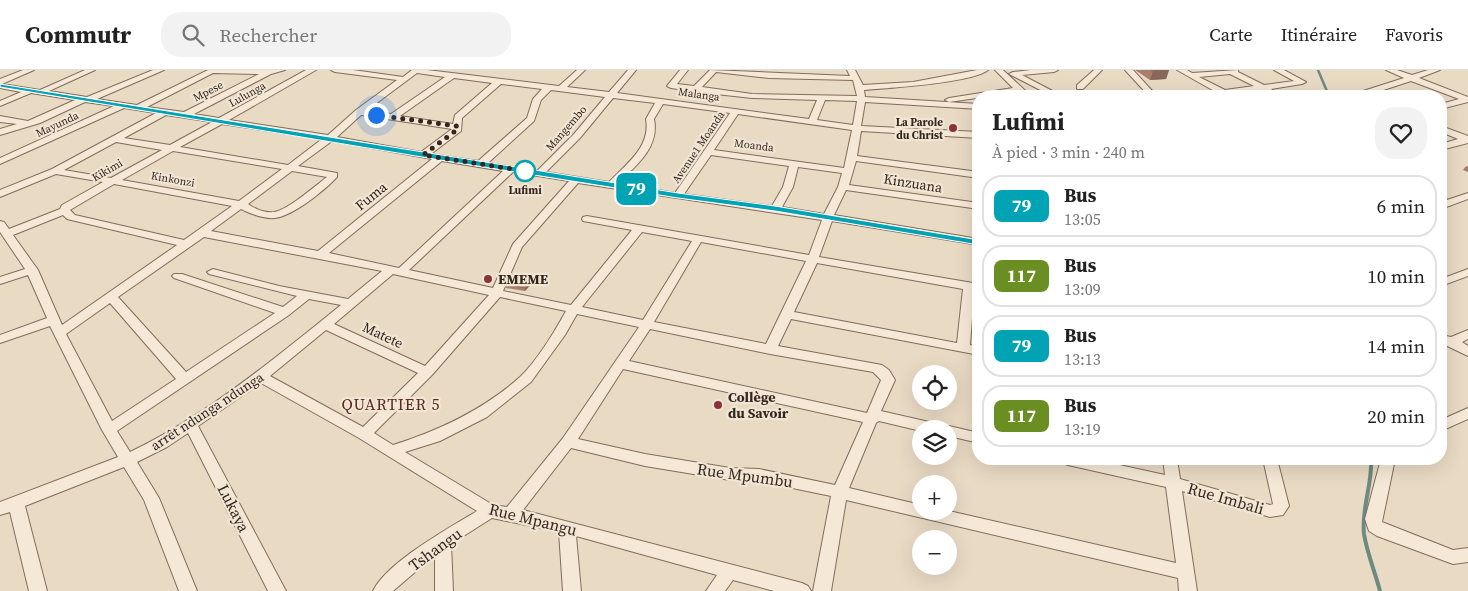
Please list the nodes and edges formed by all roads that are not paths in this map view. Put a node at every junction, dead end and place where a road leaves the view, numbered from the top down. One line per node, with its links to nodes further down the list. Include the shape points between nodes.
1 (30, 70): 32 (street)
2 (91, 70): 51 (street)
3 (160, 70): 56 (street, Mayunda)
4 (213, 70): 23 (street, Mpese); 65 (street)
5 (281, 70): 23 (street, Mpese)
6 (312, 70): 72 (street, Lulunga)
7 (335, 70): 24 (street)
8 (416, 70): 29 (street, Malanga); 31 (street)
9 (581, 70): 41 (street)
10 (632, 70): 52 (street, Mangembo)
11 (684, 70): 39 (street, Malanga, via 671,86)
12 (715, 70): 27 (street, via 769,76); 39 (street)
13 (1054, 70): 26 (street)
14 (1098, 70): 35 (street)
15 (1129, 70): 44 (street)
16 (1181, 70): 28 (street)
17 (1242, 70): 22 (street)
18 (1278, 70): 38 (street, via 1302,82)
19 (1390, 70): 30 (street)
20 (1436, 70): 30 (street)
21 (978, 71): 37 (street, via 913,84)
22 (1230, 71): 28 (street); 38 (street)
23 (269, 72): 69 (street, Mpese)
24 (366, 72): 25 (street)
25 (385, 73): 31 (street)
26 (1005, 73): 40 (street); 43 (street)
27 (852, 74): 37 (street)
28 (1190, 75): 45 (street)
29 (452, 76): 33 (street, Malanga); 70 (street)
30 (1412, 78): 48 (street); 49 (street)
31 (404, 79): 66 (street)
32 (0, 82)
33 (498, 82): 36 (street, Malanga); 75 (street, via 458,117)
34 (0, 86): 51 (street)
35 (1080, 87)
36 (548, 88): 41 (street, Malanga); 91 (street, via 537,99 531,119)
37 (858, 88): 57 (street)
38 (1263, 88): 46 (street); 47 (street)
39 (696, 89): 54 (street, Malanga, via 752,96); 60 (street)
40 (1019, 89): 42 (street)
41 (560, 90): 52 (street, Malanga)
42 (1013, 90)
43 (1044, 90)
44 (1147, 90)
45 (1218, 90)
46 (1253, 90)
47 (1267, 90)
48 (1378, 90)
49 (1443, 90)
50 (1447, 91): 55 (street)
51 (34, 92): 56 (street); 59 (street)
52 (609, 96): 58 (street, Malanga); 96 (street, Mangembo, via 577,136)
53 (972, 97): 61 (street)
54 (822, 98): 57 (street, Malanga); 73 (street)
55 (1467, 99): 62 (street)
56 (85, 100): 63 (street); 74 (street, Mayunda)
57 (861, 100): 61 (street, Malanga); 76 (street)
58 (660, 102): 60 (street, Malanga); 100 (street, via 650,119 650,139)
59 (0, 104)
60 (684, 104): 67 (street, Malanga)
61 (929, 104): 64 (street, Malanga)
62 (1447, 105)
63 (122, 106): 65 (street); 89 (street, Mayunda)
64 (972, 107)
65 (138, 108): 68 (street)
66 (359, 112): 70 (street); 80 (street)
67 (736, 112): 73 (street, Malanga); 85 (street, Avenue1 Moanda)
68 (164, 113): 69 (street); 81 (street, Kikimi)
69 (184, 116): 72 (street)
70 (393, 117): 75 (street)
71 (0, 119): 74 (street)
72 (219, 122): 80 (street); 84 (street, Kikimi)
73 (812, 122): 76 (street, Malanga)
74 (29, 124): 78 (street, Mayunda)
75 (457, 126): 86 (street, via 458,129)
76 (858, 128): 79 (street, Malanga); 88 (street)
77 (1447, 131): 82 (street)
78 (0, 132)
79 (972, 135)
80 (330, 138): 86 (street); 92 (street)
81 (115, 139): 84 (street); 94 (street, Kikimi)
82 (1468, 140): 83 (street)
83 (1447, 145)
84 (171, 148): 92 (street); 99 (street, Kikimi)
85 (710, 152): 90 (street, Moanda); 103 (street, Avenue1 Moanda)
86 (423, 155): 87 (street)
87 (440, 158): 91 (street); 118 (street, Fuma)
88 (852, 158): 95 (street); 97 (street)
89 (0, 161)
90 (794, 163): 95 (street, Moanda); 108 (street, via 786,195)
91 (481, 164): 93 (street)
92 (292, 167): 105 (street); 105 (street, Kinkonzi, via 334,175 283,212 272,215)
93 (512, 168): 96 (street); 121 (street)
94 (55, 171): 99 (street, Kinkonzi); 102 (street, Kikimi)
95 (847, 171): 101 (street)
96 (539, 174): 98 (street)
97 (972, 174)
98 (576, 179): 100 (street); 128 (street, via 517,246)
99 (112, 181): 105 (street, Kinkonzi); 109 (street, Kikimi, via 66,208)
100 (611, 185): 103 (street)
101 (843, 187): 107 (street, Kinzuana); 110 (street)
102 (0, 194)
103 (678, 196): 108 (street)
104 (1468, 196): 106 (street)
105 (241, 204): 113 (street)
106 (1447, 204)
107 (972, 205)
108 (775, 209): 110 (street)
109 (65, 212): 114 (street, Kikimi); 117 (street, via 71,217)
110 (828, 217): 116 (street); 119 (street)
111 (587, 219): 112 (street)
112 (639, 228): 115 (street); 133 (street)
113 (202, 233): 117 (street); 118 (street)
114 (4, 235): 120 (street)
115 (698, 239): 119 (street); 137 (street)
116 (972, 241)
117 (186, 244): 130 (street)
118 (320, 255): 121 (street)
119 (813, 259): 127 (street); 135 (street)
120 (32, 270): 125 (street); 138 (street)
121 (396, 271): 128 (street); 132 (street, arrêt ndunga ndunga)
122 (213, 272): 129 (street)
123 (1468, 272): 126 (street)
124 (178, 276): 134 (street)
125 (0, 281)
126 (1447, 281)
127 (972, 287)
128 (496, 294): 133 (street); 148 (street)
129 (306, 295): 132 (street); 134 (street)
130 (111, 297): 138 (street); 150 (street)
131 (972, 298): 143 (street)
132 (352, 304): 136 (street, arrêt ndunga ndunga)
133 (573, 310): 137 (street); 161 (street, via 526,379 512,391 482,413 435,437)
134 (285, 312): 150 (street)
135 (786, 314): 143 (street); 145 (street)
136 (326, 325): 148 (street, Matete); 149 (street, arrêt ndunga ndunga)
137 (646, 325): 145 (street); 147 (street)
138 (56, 326): 140 (street); 156 (street)
139 (1468, 334): 141 (street)
140 (0, 339)
141 (1447, 340)
142 (1447, 341): 146 (street)
143 (963, 347): 144 (street)
144 (972, 349)
145 (770, 350): 152 (street, via 877,368 888,380)
146 (1468, 352)
147 (621, 364): 152 (street); 160 (street)
148 (427, 372): 158 (street)
149 (261, 377): 154 (street, arrêt ndunga ndunga); 158 (street, Rue Mpangu)
150 (185, 380): 156 (street)
151 (1468, 413): 153 (street)
152 (873, 417): 155 (street); 168 (street)
153 (1447, 423)
154 (191, 424): 162 (street, arrêt ndunga ndunga); 182 (street, Lukaya)
155 (912, 424)
156 (109, 430): 162 (street)
157 (957, 433): 159 (street)
158 (364, 434): 161 (street, Rue Mpangu)
159 (972, 436)
160 (568, 442): 168 (street, Rue Mpumbu, via 645,460 730,474 759,475); 173 (street)
161 (391, 451): 172 (street, Rue Mpangu)
162 (127, 460): 169 (street, arrêt ndunga ndunga); 181 (street, via 151,498)
163 (1108, 465): 167 (street, Rue Imbali)
164 (1171, 465): 167 (street)
165 (1271, 465): 167 (street, Rue Imbali, via 1281,506 1277,510 1270,511)
166 (1386, 465): 177 (street, via 1373,519 1375,526 1453,557)
167 (1174, 483): 179 (street)
168 (840, 492): 171 (street, Rue Mpumbu); 188 (street)
169 (16, 503): 170 (street, arrêt ndunga ndunga); 180 (street)
170 (0, 509)
171 (912, 509)
172 (490, 511): 173 (street, Rue Mpangu); 176 (street, Tshangu)
173 (511, 514): 175 (street, Rue Mpangu)
174 (957, 519): 179 (street, Rue Mpumbu)
175 (566, 527): 178 (street, Rue Mpangu); 185 (street)
176 (443, 541): 183 (street, Tshangu); 184 (street)
177 (1468, 555)
178 (730, 571): 186 (street); 187 (street, Rue Mpangu)
179 (1186, 573): 189 (street)
180 (38, 591)
181 (188, 591)
182 (277, 591)
183 (382, 591)
184 (444, 591)
185 (572, 591)
186 (715, 591)
187 (802, 591)
188 (822, 591)
189 (1188, 591)

